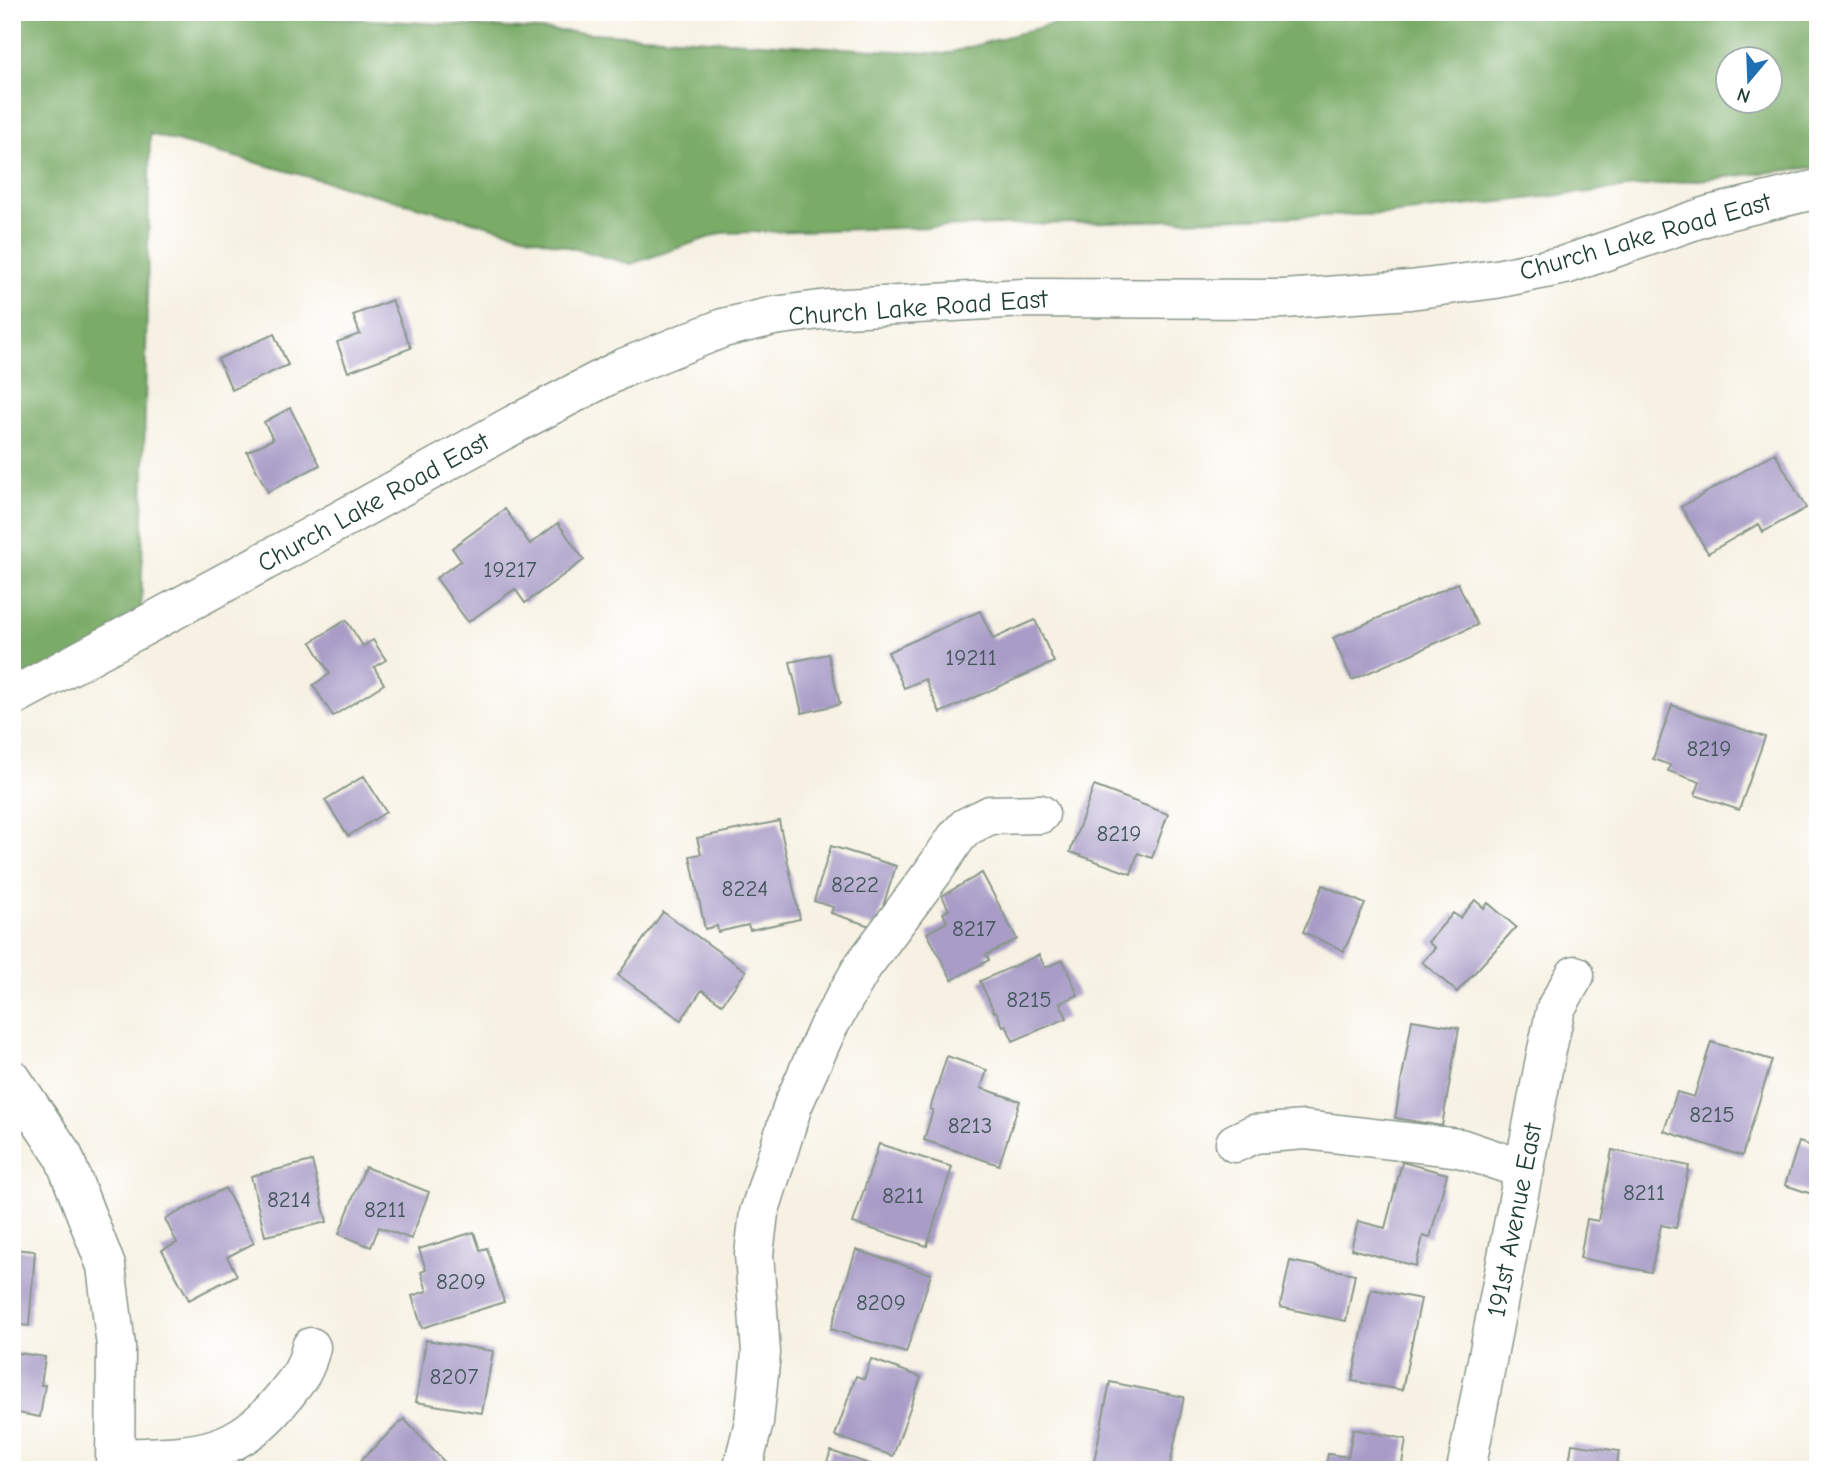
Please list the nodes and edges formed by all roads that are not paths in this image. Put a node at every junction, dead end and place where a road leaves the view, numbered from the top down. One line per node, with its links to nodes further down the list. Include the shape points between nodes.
1 (1818, 189): 2 (street, Church Lake Road East, via 1710,215 1565,265 1410,290 1284,299 1024,298 828,309 723,328 623,368)
2 (12, 697)
3 (1040, 814): 10 (street, via 990,815 966,827 863,966 828,1027 793,1105 759,1213 754,1254 761,1353 754,1422)
4 (1575, 975): 7 (street, 191st Avenue East, via 1556,1008)
5 (12, 1079): 9 (street, via 62,1155 106,1266 116,1346)
6 (1235, 1143): 7 (street, via 1254,1134 1304,1130 1460,1148)
7 (1525, 1170): 11 (street, 191st Avenue East)
8 (311, 1347): 9 (street, via 306,1368 268,1416 242,1438 197,1455)
9 (115, 1464)
10 (742, 1470)
11 (1466, 1470)

